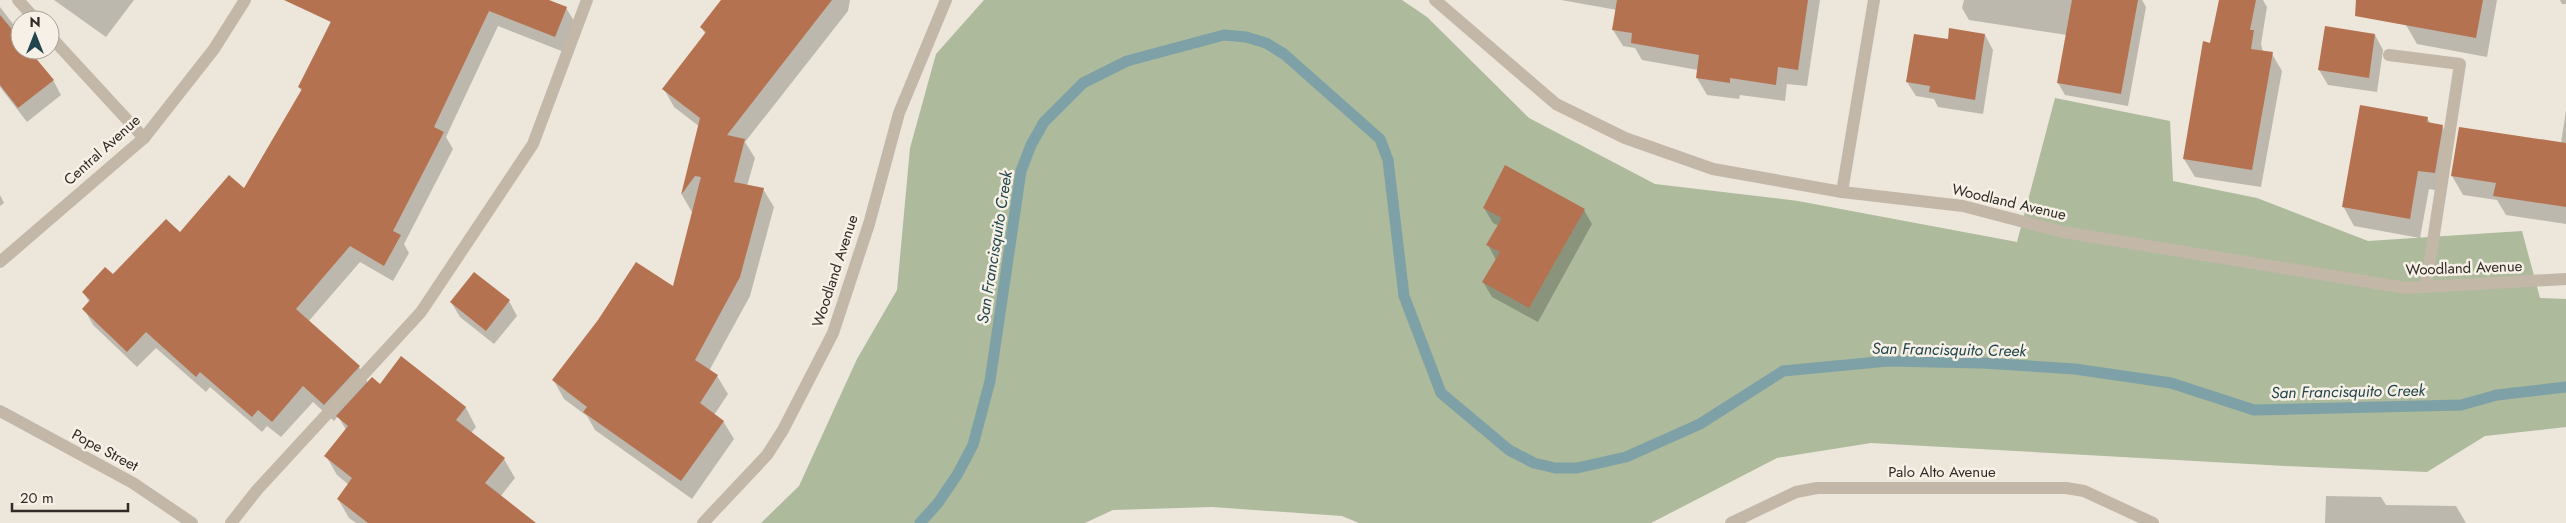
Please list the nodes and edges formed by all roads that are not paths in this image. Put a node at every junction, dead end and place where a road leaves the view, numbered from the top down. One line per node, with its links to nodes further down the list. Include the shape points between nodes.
1 (18, 0): 7 (street)
2 (245, 0): 10 (street, Central Avenue, via 214,49)
3 (587, 0): 17 (street, via 533,144 420,312 256,490)
4 (946, 0): 18 (street, Woodland Avenue, via 899,113 869,224 833,333 767,455)
5 (1436, 0): 11 (street, Woodland Avenue, via 1556,104 1625,138 1713,170)
6 (1874, 0): 11 (street)
7 (27, 10)
8 (60, 47): 10 (street)
9 (2389, 55): 14 (street, via 2460,64)
10 (144, 138): 12 (street, Central Avenue)
11 (1842, 192): 14 (street, Woodland Avenue, via 1963,206 2063,232 2406,288)
12 (0, 262)
13 (2566, 279): 14 (street, Woodland Avenue)
14 (2426, 287)
15 (0, 411): 16 (street, Pope Street, via 133,483)
16 (192, 523)
17 (230, 523)
18 (703, 523)
19 (1732, 523): 20 (street, Palo Alto Avenue, via 1796,492 1817,488 2066,488 2084,491)
20 (2153, 523)

